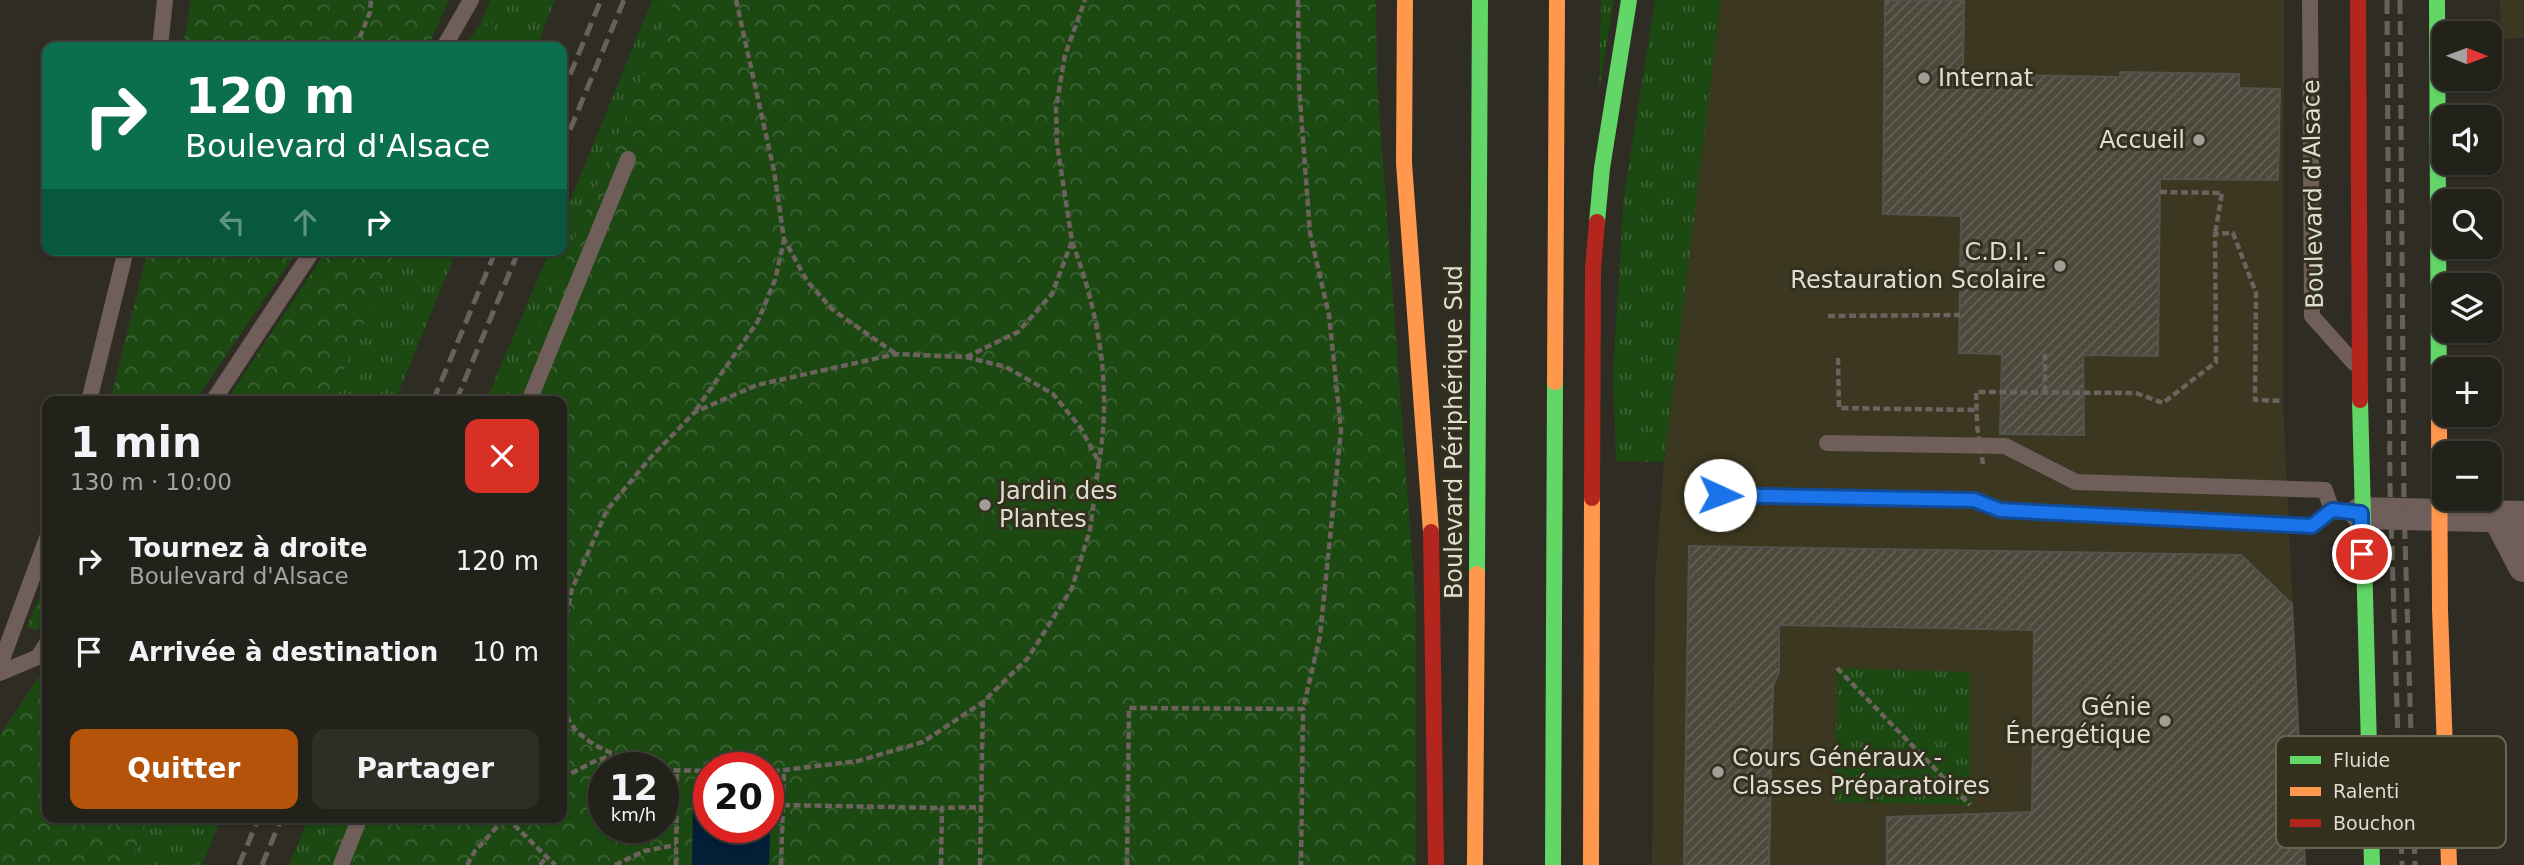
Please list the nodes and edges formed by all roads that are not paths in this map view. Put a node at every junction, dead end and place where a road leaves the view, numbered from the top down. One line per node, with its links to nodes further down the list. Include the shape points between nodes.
1 (165, 0): 10 (lane)
2 (471, 0): 11 (lane)
3 (1405, 0): 33 (main road, via 1405,174 1433,558)
4 (1480, 0): 34 (main road, Boulevard Périphérique Sud)
5 (1556, 0): 35 (main road)
6 (1629, 0): 36 (main road, via 1602,168 1593,268)
7 (2309, 0): 15 (lane, Boulevard d'Alsace, via 2312,316)
8 (2358, 0): 15 (main road, Boulevard d'Alsace)
9 (2437, 0): 22 (main road)
10 (161, 42)
11 (447, 42)
12 (628, 159): 18 (lane)
13 (125, 256): 16 (lane)
14 (309, 256): 17 (lane)
15 (2361, 370): 21 (main road, Boulevard d'Alsace)
16 (90, 396)
17 (216, 396)
18 (530, 396)
19 (1827, 443): 21 (lane, via 2005,446 2076,482 2325,490)
20 (1720, 495): 21 (lane, via 1974,500 2000,510 2312,526)
21 (2346, 512): 22 (street); 29 (main road, Boulevard d'Alsace)
22 (2440, 515): 23 (street); 30 (main road)
23 (2511, 517): 25 (street)
24 (42, 552): 27 (lane)
25 (2524, 566)
26 (42, 651): 28 (lane, via 38,657)
27 (0, 665)
28 (0, 673)
29 (2362, 736)
30 (2446, 736)
31 (358, 823): 32 (lane)
32 (341, 865)
33 (1436, 865)
34 (1475, 865)
35 (1553, 865)
36 (1591, 865)

